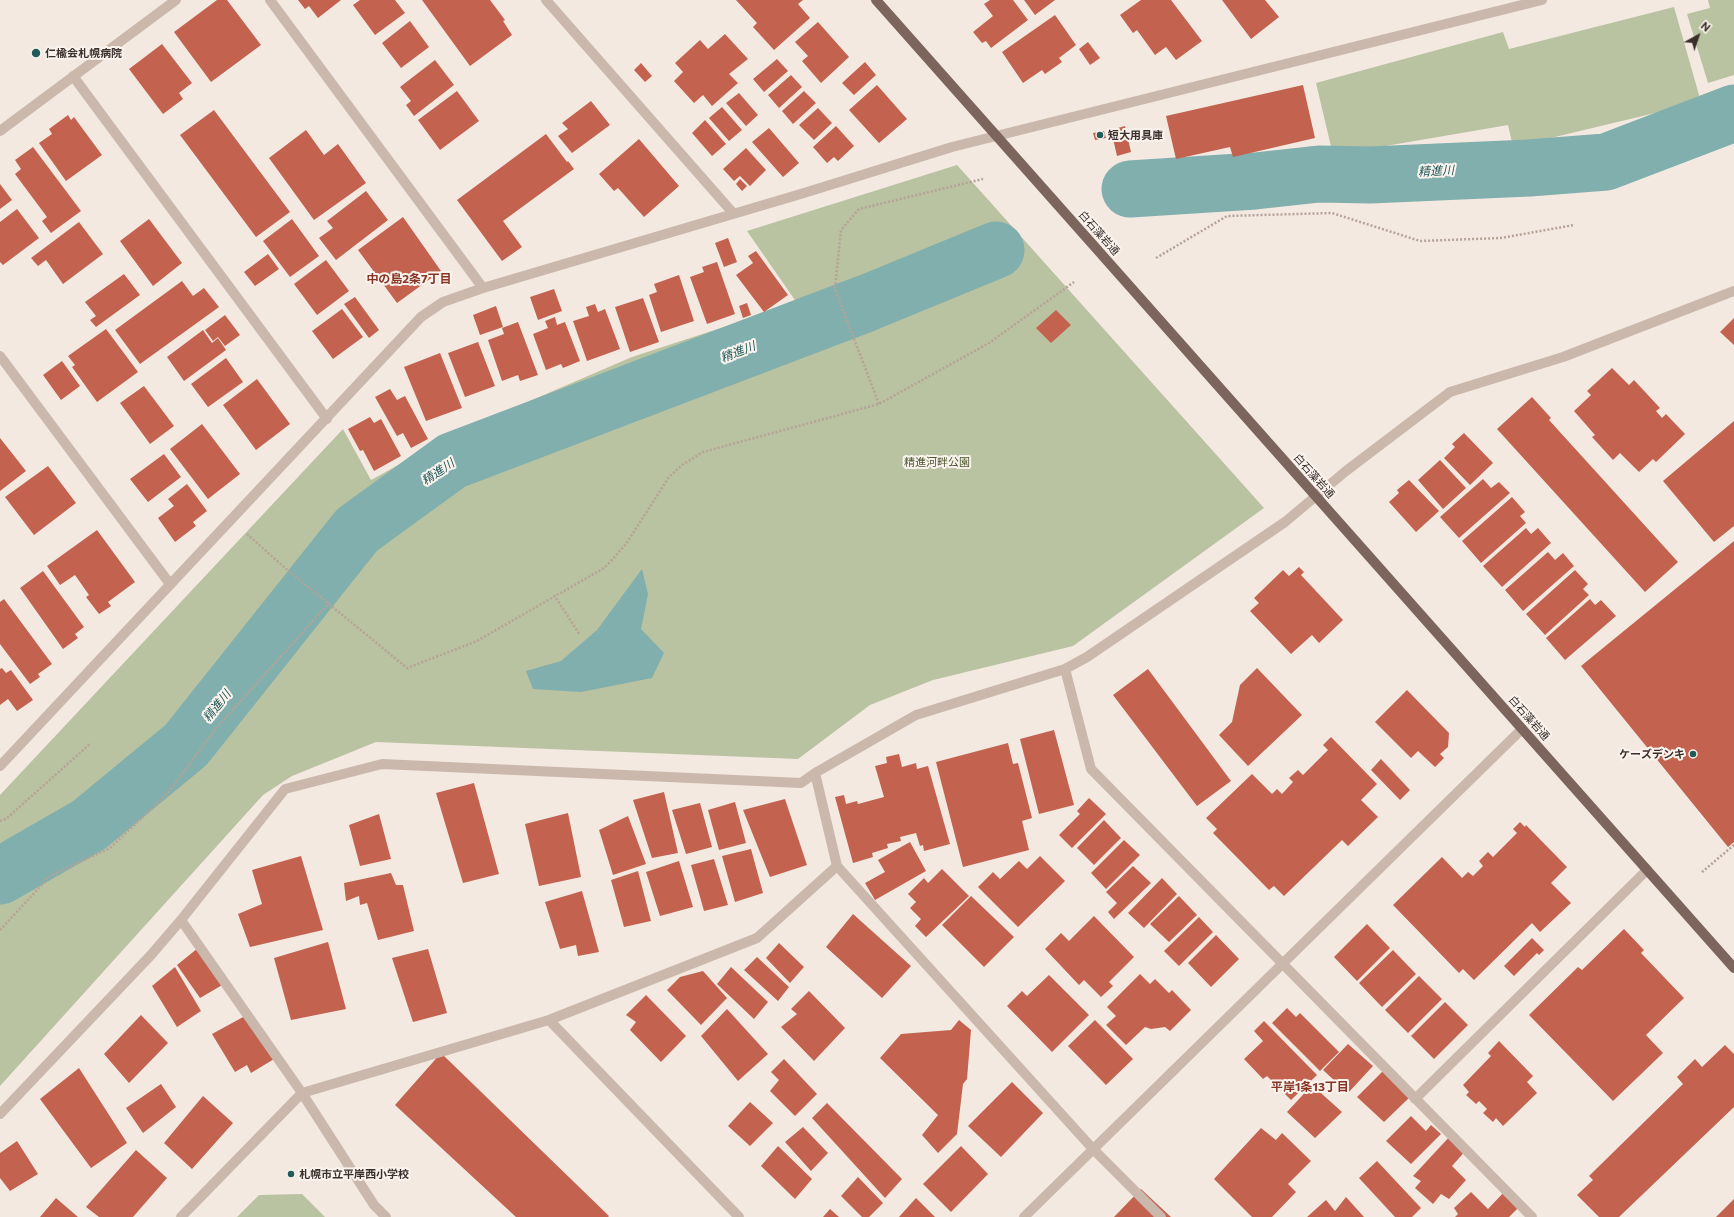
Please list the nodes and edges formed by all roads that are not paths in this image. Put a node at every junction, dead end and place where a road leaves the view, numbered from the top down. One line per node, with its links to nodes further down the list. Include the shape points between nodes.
1 (176, 0): 6 (street)
2 (270, 0): 10 (street)
3 (546, 0): 9 (street)
4 (876, 0): 8 (main road, 白石藻岩通)
5 (1542, 0): 8 (street)
6 (73, 76): 7 (street); 13 (street)
7 (0, 131)
8 (996, 136): 9 (street, via 952,146); 14 (main road, 白石藻岩通)
9 (733, 213): 10 (street)
10 (483, 288): 13 (street, via 443,302 421,317)
11 (1734, 291): 14 (street, via 1563,357 1450,392)
12 (0, 356): 15 (street)
13 (327, 418): 15 (street)
14 (1316, 496): 16 (street, via 1285,522 1087,657); 17 (main road, 白石藻岩通)
15 (170, 584): 18 (street)
16 (1065, 669): 19 (street, via 916,715); 23 (street, via 1091,769)
17 (1522, 729): 21 (main road, 白石藻岩通); 23 (street)
18 (0, 766)
19 (815, 773): 20 (street); 22 (street, via 801,783 382,764 285,789)
20 (837, 866): 25 (street, via 757,938); 29 (street)
21 (1648, 870): 24 (main road, 白石藻岩通); 27 (street)
22 (181, 920): 26 (street); 28 (street)
23 (1283, 964): 27 (street); 29 (street)
24 (1734, 968)
25 (549, 1020): 26 (street); 32 (street)
26 (302, 1094): 30 (street); 31 (street, via 374,1205)
27 (1415, 1100): 35 (street)
28 (0, 1114)
29 (1093, 1148): 33 (street); 34 (street)
30 (181, 1217)
31 (386, 1217)
32 (739, 1217)
33 (1024, 1217)
34 (1161, 1217)
35 (1532, 1217)

